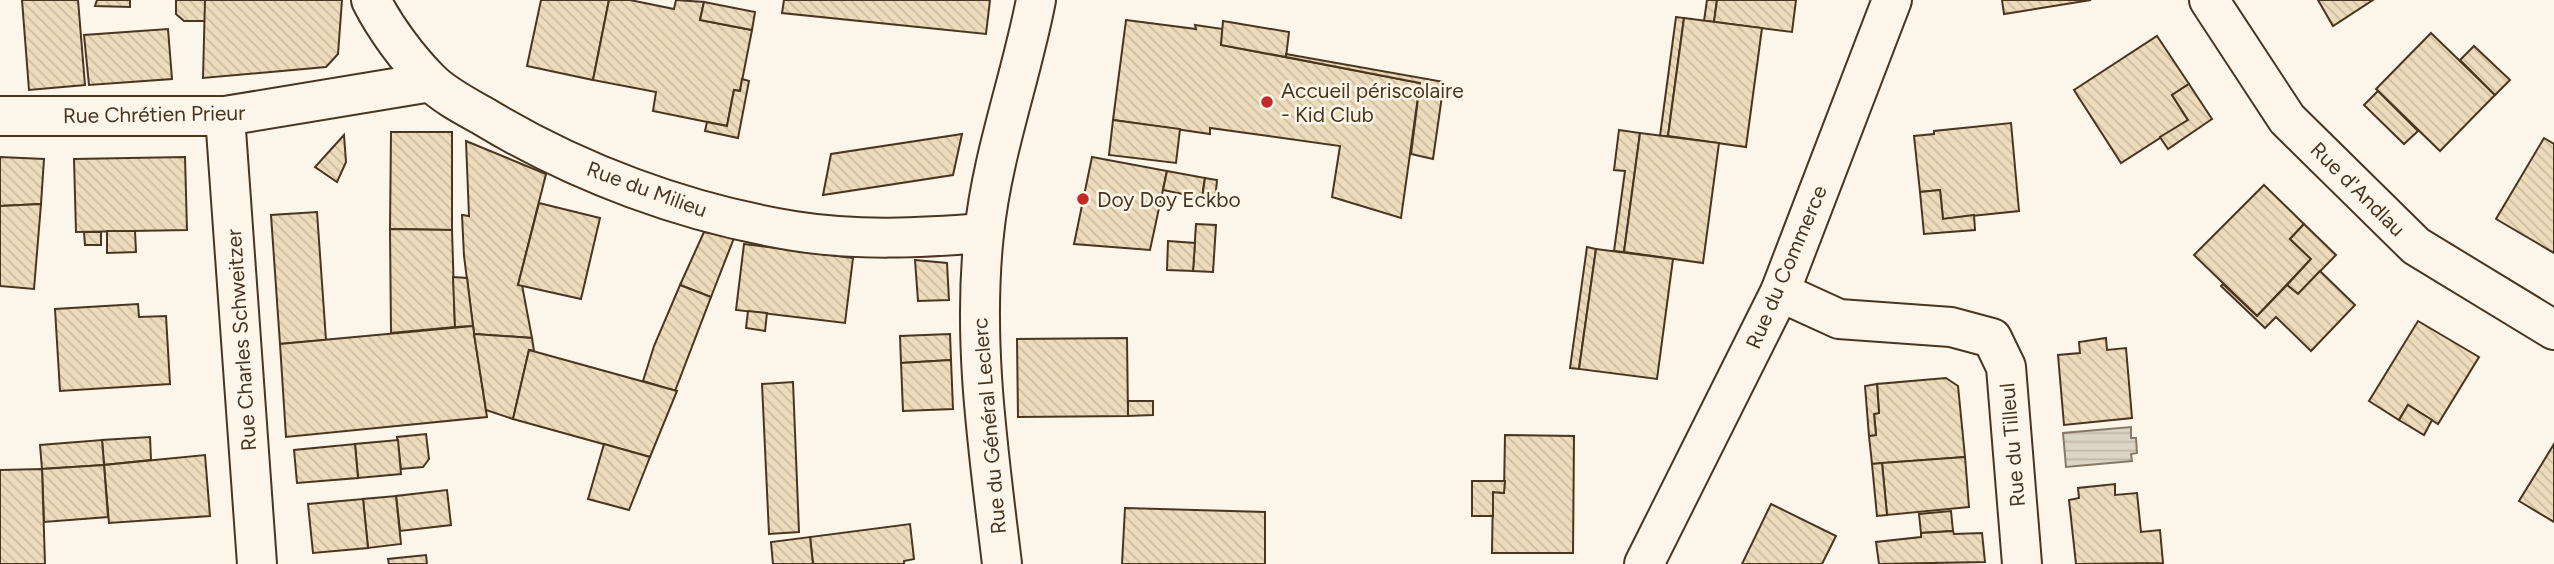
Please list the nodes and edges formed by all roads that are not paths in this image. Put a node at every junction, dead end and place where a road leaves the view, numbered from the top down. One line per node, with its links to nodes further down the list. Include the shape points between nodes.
1 (371, 0): 5 (street, Rue du Milieu)
2 (1036, 0): 8 (street, Rue du Général Leclerc)
3 (1892, 0): 9 (street, Rue du Commerce)
4 (2209, 0): 10 (street, Rue d'Andlau, via 2287,119 2416,246)
5 (431, 82): 7 (street, Rue Chrétien Prieur); 8 (street, Rue du Milieu, via 547,151 629,186 705,211 843,236)
6 (0, 116): 7 (street, Rue Chrétien Prieur)
7 (225, 117): 11 (street, Rue Charles Schweitzer)
8 (984, 233): 12 (street, Rue du Général Leclerc, via 980,370)
9 (1780, 292): 13 (street, Rue du Commerce); 14 (street, Rue du Tilleul, via 1839,319 1951,327 1992,338 2006,367)
10 (2554, 330)
11 (257, 564)
12 (1002, 564)
13 (1644, 564)
14 (2022, 564)

